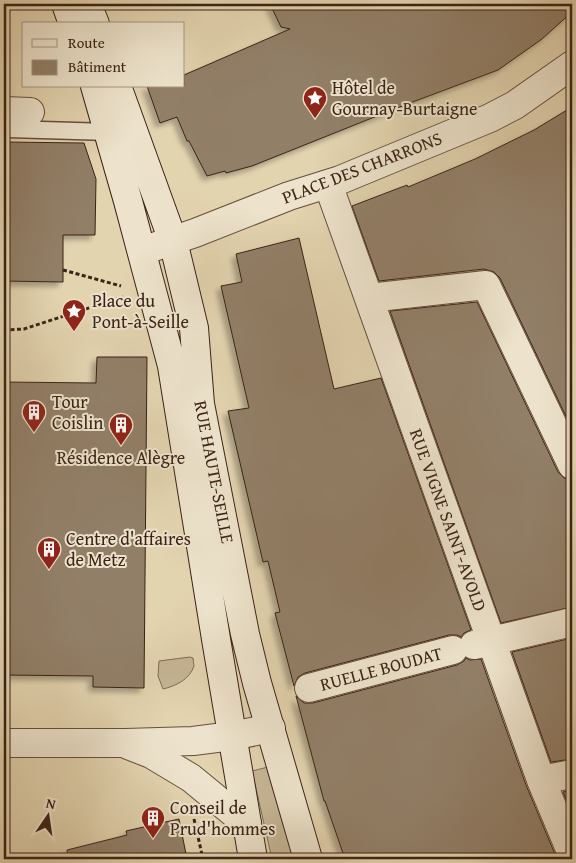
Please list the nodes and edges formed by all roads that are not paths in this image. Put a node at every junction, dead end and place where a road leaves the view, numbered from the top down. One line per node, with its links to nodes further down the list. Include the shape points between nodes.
1 (66, 4): 3 (street)
2 (87, 4): 4 (street)
3 (72, 22)
4 (93, 22)
5 (572, 64): 10 (street, PLACE DES CHARRONS, via 515,105 490,118)
6 (96, 88): 9 (street, RUE HAUTE-SEILLE)
7 (117, 88): 9 (street, RUE HAUTE-SEILLE)
8 (14, 118): 9 (lane)
9 (120, 129): 11 (street, RUE HAUTE-SEILLE); 12 (street, RUE HAUTE-SEILLE)
10 (334, 182): 11 (street, PLACE DES CHARRONS); 13 (street, RUE VIGNE SAINT-AVOLD)
11 (173, 241): 12 (street, PLACE DES CHARRONS); 18 (street, RUE HAUTE-SEILLE, via 194,328 200,404 245,634)
12 (142, 251): 19 (street, RUE HAUTE-SEILLE, via 172,366)
13 (369, 298): 14 (street, via 486,285); 16 (street, RUE VIGNE SAINT-AVOLD)
14 (572, 465)
15 (572, 622): 16 (street, RUELLE BOUDAT)
16 (473, 645): 17 (street, RUELLE BOUDAT); 23 (street, RUE VIGNE SAINT-AVOLD)
17 (309, 688)
18 (271, 728): 19 (street); 27 (street, RUE HAUTE-SEILLE)
19 (232, 736): 21 (street); 24 (street, RUE HAUTE-SEILLE)
20 (4, 743): 21 (street)
21 (125, 743): 24 (street, via 191,778)
22 (572, 774): 23 (street)
23 (541, 780): 25 (street, RUE VIGNE SAINT-AVOLD)
24 (247, 824): 26 (street, RUE HAUTE-SEILLE)
25 (572, 854)
26 (253, 859)
27 (308, 859)

